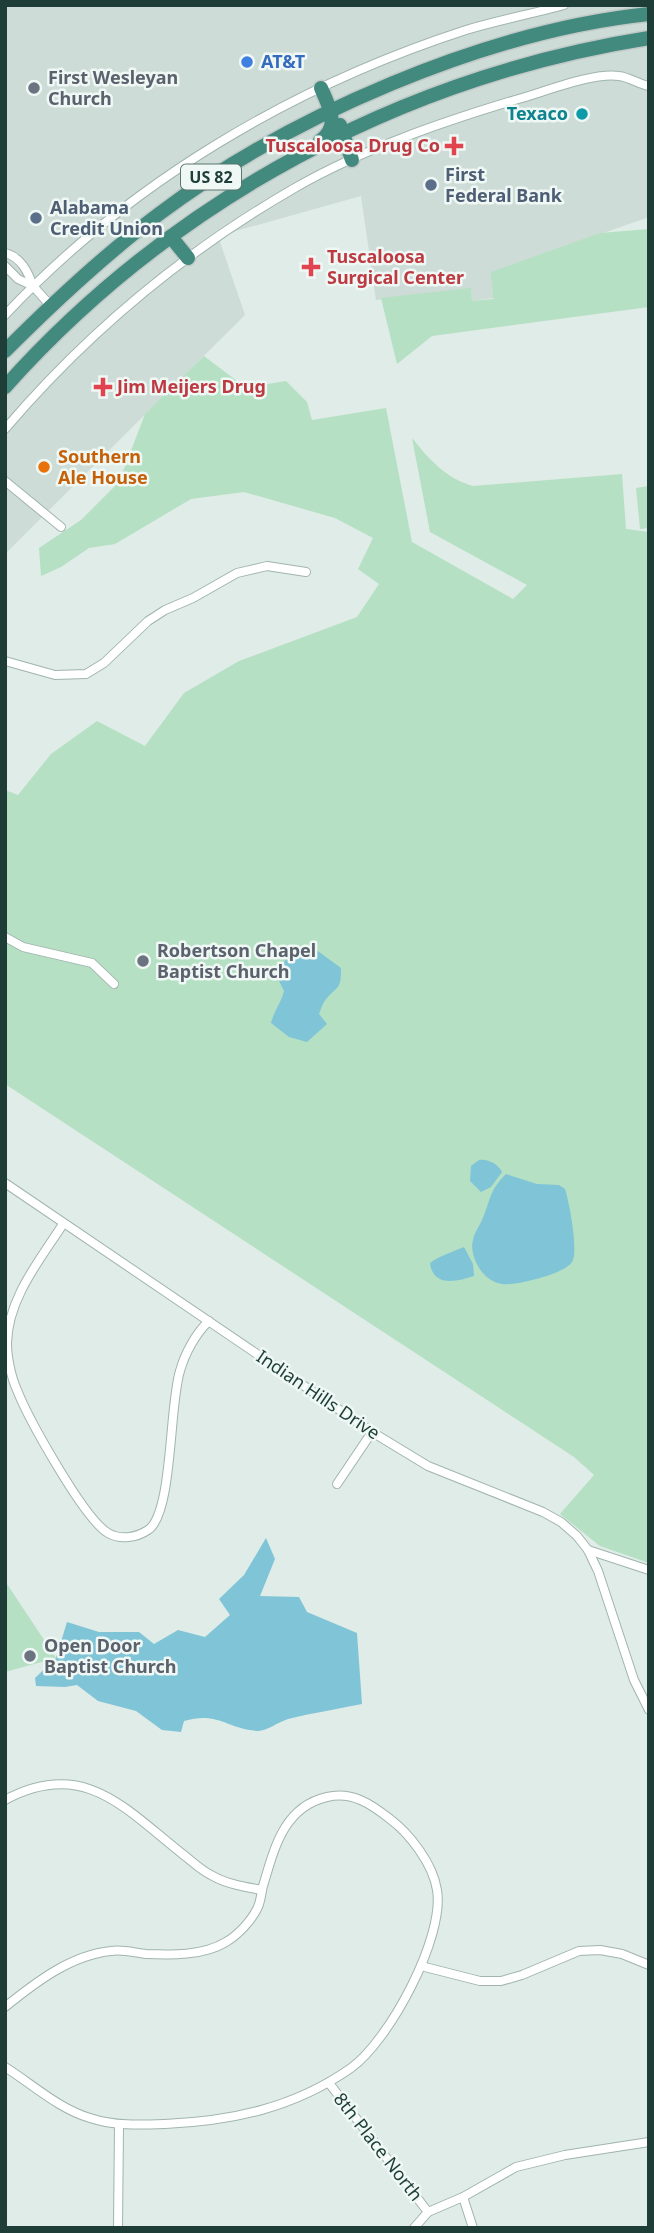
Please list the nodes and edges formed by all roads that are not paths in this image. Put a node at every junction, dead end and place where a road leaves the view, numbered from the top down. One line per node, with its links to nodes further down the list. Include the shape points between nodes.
1 (559, 6): 5 (street, via 411,49)
2 (644, 11): 6 (highway, US 82, via 513,42)
3 (645, 41): 8 (highway, US 82, via 557,56 487,76)
4 (649, 86): 10 (street, via 619,76 601,76 454,118)
5 (321, 88): 7 (highway); 15 (street, via 244,127 167,177 93,232)
6 (366, 96): 7 (highway, US 82); 8 (highway, via 342,114)
7 (331, 112): 9 (highway, via 330,131); 16 (highway, US 82, via 272,141 187,193)
8 (342, 133): 9 (highway, US 82); 10 (highway)
9 (305, 152): 11 (highway, US 82)
10 (352, 160): 13 (street, via 295,187)
11 (172, 237): 13 (highway); 18 (highway, US 82, via 95,298)
12 (5, 253): 15 (street, via 28,271)
13 (188, 258): 21 (street, via 84,344)
14 (5, 266): 15 (street)
15 (33, 286): 16 (street); 17 (street)
16 (50, 305): 18 (highway, via 52,319); 19 (highway, US 82)
17 (5, 315)
18 (42, 348): 20 (highway, US 82)
19 (5, 351)
20 (5, 387)
21 (5, 429)
22 (5, 481): 23 (street)
23 (61, 527)
24 (306, 572): 25 (street, via 267,566 237,573 148,621 86,674 55,675)
25 (5, 661)
26 (5, 937): 27 (street, via 23,947 92,963)
27 (114, 984)
28 (5, 1183): 29 (street, Indian Hills Drive)
29 (63, 1224): 30 (street, Indian Hills Drive); 30 (street, via 18,1295 7,1345 15,1386 32,1424 93,1519 108,1534 129,1538 156,1522 163,1503 180,1371)
30 (209, 1321): 31 (street, Indian Hills Drive)
31 (372, 1432): 32 (street); 33 (street, Indian Hills Drive, via 428,1466 543,1512 569,1529)
32 (337, 1484)
33 (588, 1550): 34 (street, Indian Hills Drive); 35 (street)
34 (649, 1570)
35 (649, 1710)
36 (5, 1800): 37 (street, via 43,1786 83,1786 128,1809 210,1875)
37 (262, 1890): 39 (street, via 279,1836 291,1818 327,1797 368,1801 401,1827 431,1870 438,1911); 40 (street, via 248,1922 225,1942 196,1953 94,1953 47,1975)
38 (649, 1965): 39 (street, via 622,1954 579,1951 522,1975 480,1981)
39 (421, 1966): 42 (street, via 383,2034 355,2065)
40 (5, 2007)
41 (5, 2067): 43 (street, via 72,2110)
42 (329, 2082): 43 (street, via 244,2116 194,2123); 46 (street, 8th Place North)
43 (119, 2124): 47 (street)
44 (649, 2142): 45 (street, via 516,2166)
45 (463, 2197): 46 (street); 49 (street)
46 (428, 2212): 48 (street)
47 (118, 2228)
48 (414, 2228)
49 (473, 2228)

